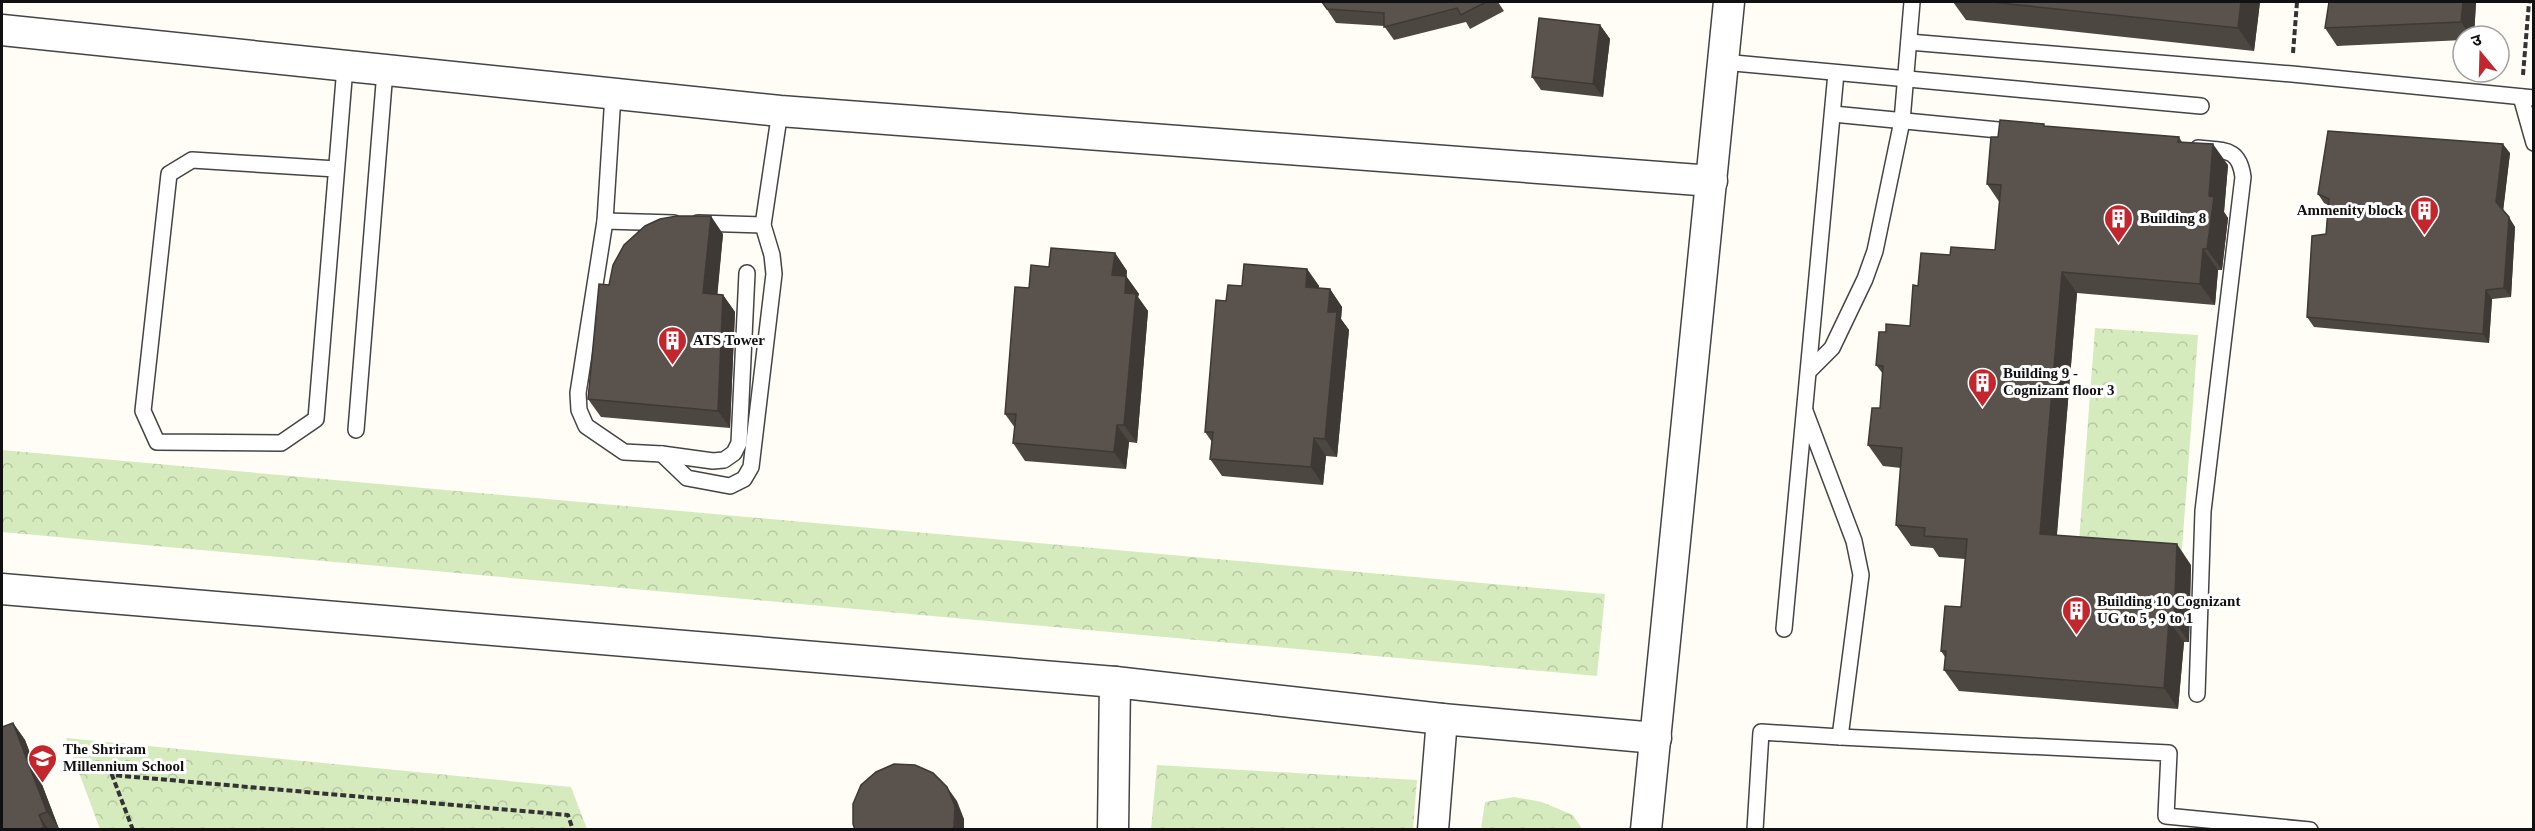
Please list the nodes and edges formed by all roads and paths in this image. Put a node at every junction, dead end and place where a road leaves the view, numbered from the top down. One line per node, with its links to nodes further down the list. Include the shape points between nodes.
1 (1729, 2): 7 (street)
2 (1912, 2): 6 (lane)
3 (2297, 2): 11 (path)
4 (2529, 2): 14 (path)
5 (2, 30): 8 (street)
6 (1909, 42): 11 (lane); 12 (lane)
7 (1723, 62): 10 (lane); 23 (street)
8 (345, 66): 9 (street); 22 (lane)
9 (385, 71): 13 (street); 29 (lane)
10 (1836, 73): 12 (lane); 17 (lane)
11 (2292, 74): 14 (lane)
12 (1905, 78): 15 (lane); 18 (lane)
13 (613, 95): 16 (street); 24 (lane)
14 (2527, 97): 20 (lane)
15 (2201, 106)
16 (780, 111): 23 (street); 25 (lane)
17 (1833, 114): 18 (lane); 27 (lane)
18 (1902, 121): 19 (lane); 27 (lane, via 1875,251 1865,279 1832,348)
19 (2029, 132)
20 (2534, 142)
21 (2180, 147): 34 (lane, via 2237,155 2243,177 2203,511)
22 (336, 169): 22 (lane, via 316,419 281,443 157,442 143,411 169,174 192,160)
23 (1712, 181): 37 (street)
24 (605, 221): 25 (lane); 30 (lane, via 578,393 579,410 586,426 624,452)
25 (764, 225): 30 (lane, via 774,274 751,467 744,479 730,486 687,478)
26 (747, 273): 30 (lane, via 739,443 724,460)
27 (1809, 370): 28 (lane)
28 (1803, 406): 32 (lane); 36 (lane, via 1859,558 1861,575)
29 (356, 430)
30 (662, 454)
31 (2, 589): 33 (street)
32 (1784, 629)
33 (1115, 682): 35 (street); 40 (street)
34 (2197, 694)
35 (1442, 719): 37 (street); 41 (street)
36 (1840, 737): 43 (lane, via 1761,732); 44 (lane, via 2169,753 2166,816)
37 (1656, 738): 42 (street)
38 (133, 830): 39 (path, via 112,775 568,815)
39 (573, 830)
40 (1113, 830)
41 (1433, 830)
42 (1647, 830)
43 (1755, 830)
44 (2310, 830)

